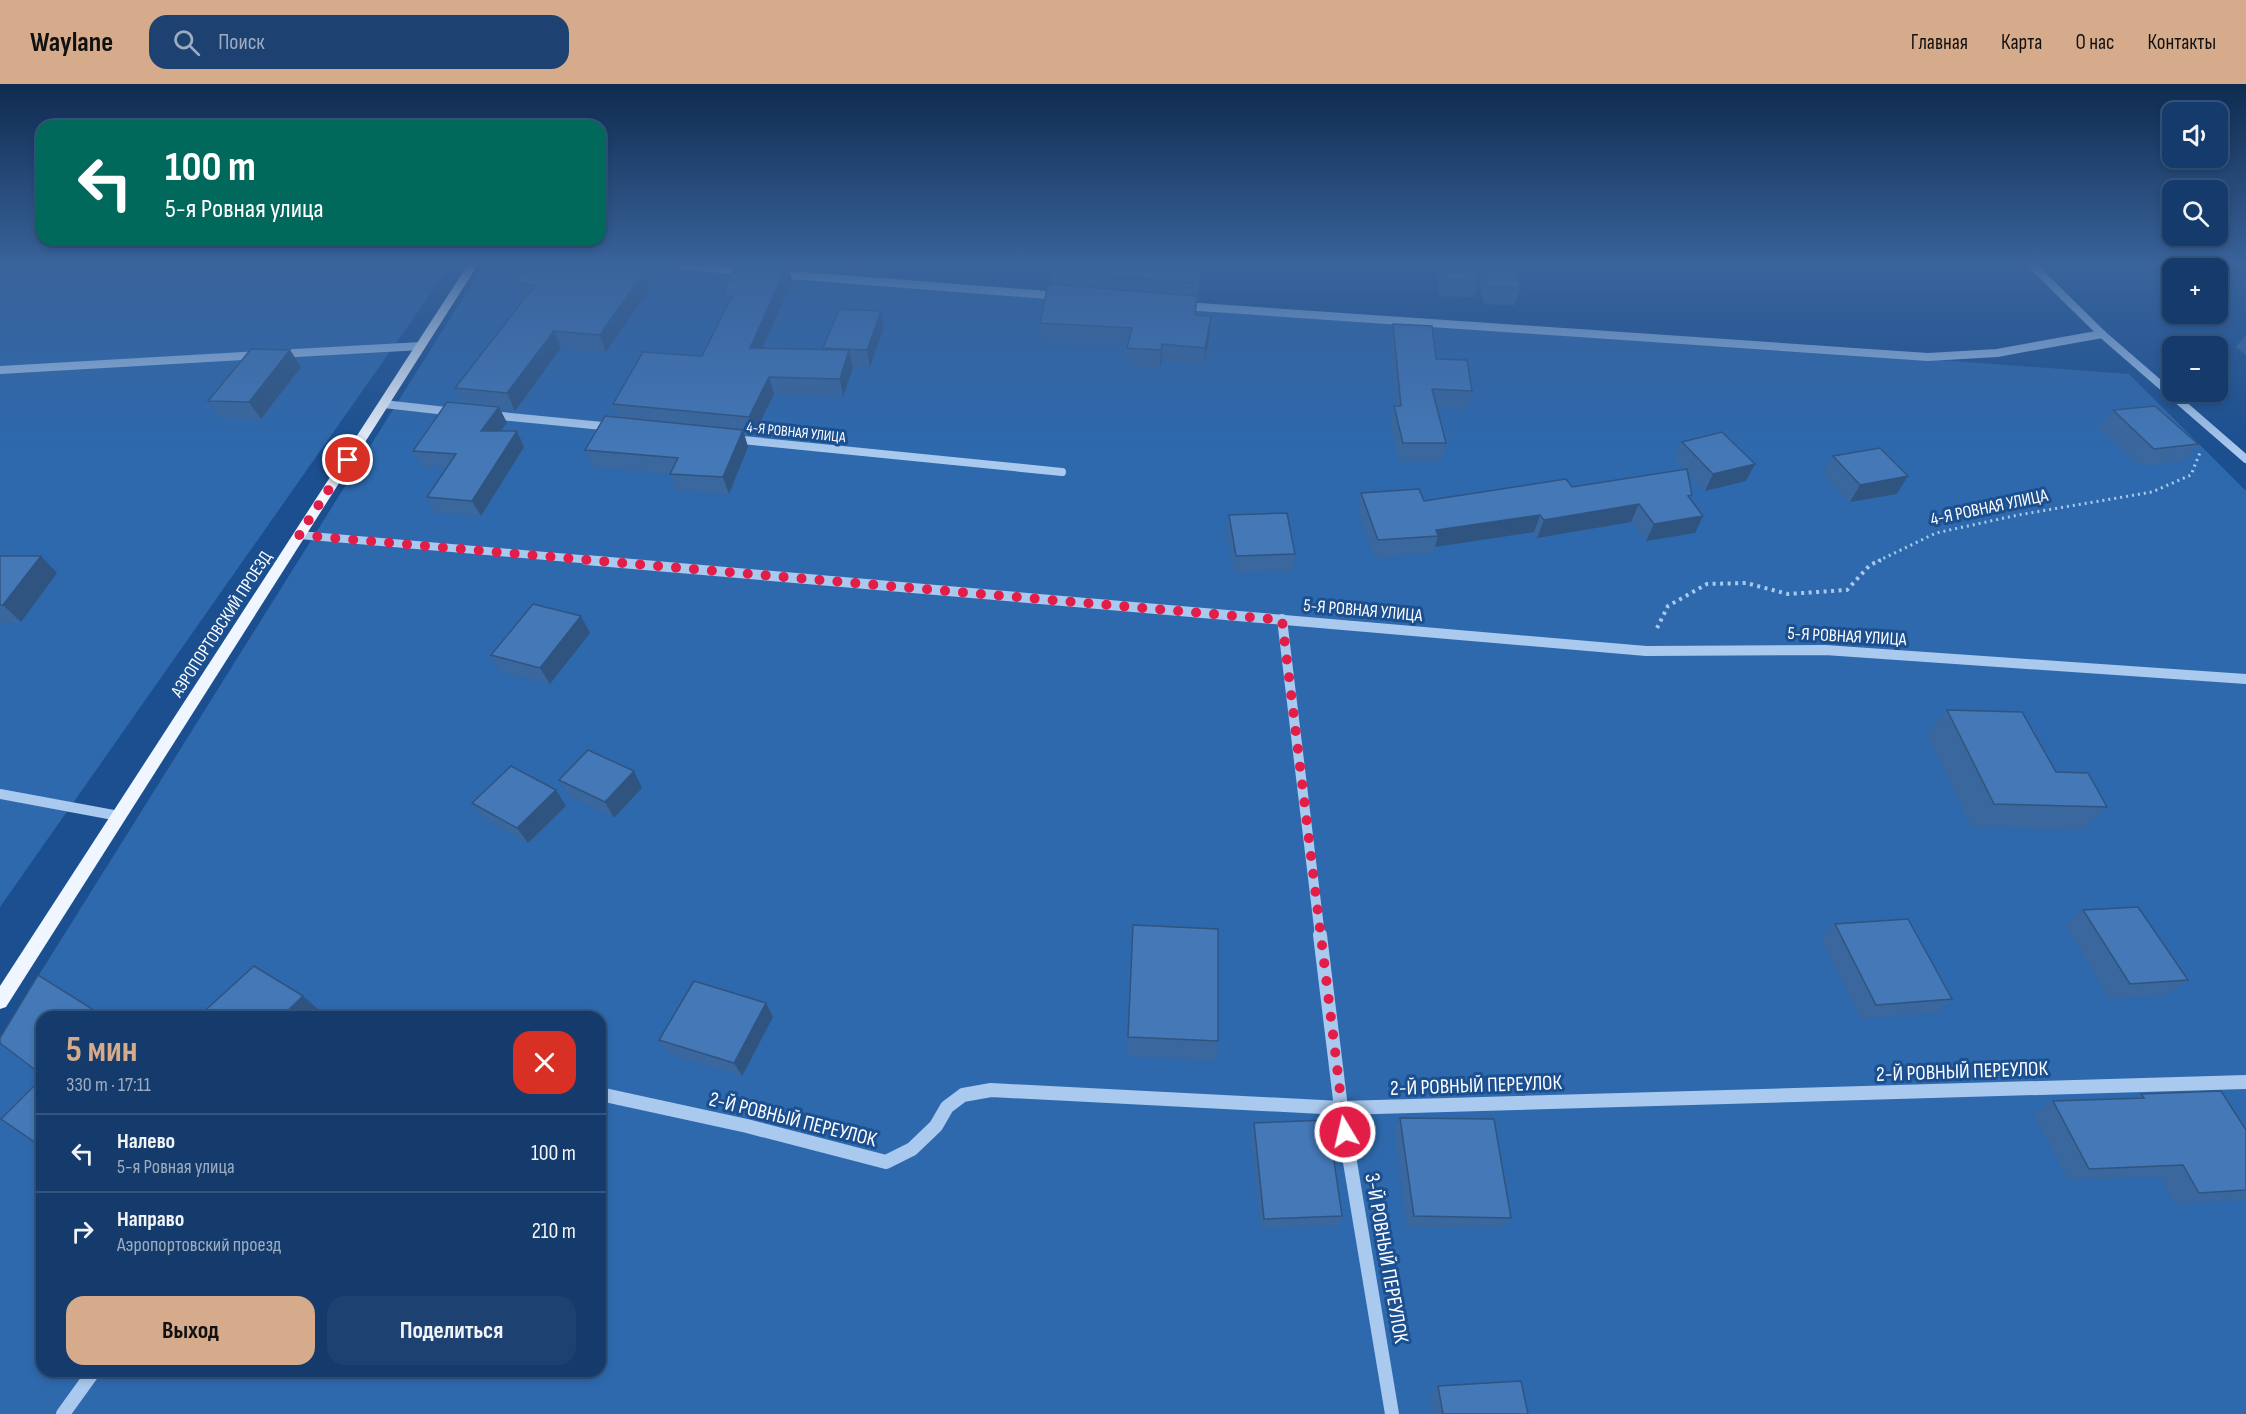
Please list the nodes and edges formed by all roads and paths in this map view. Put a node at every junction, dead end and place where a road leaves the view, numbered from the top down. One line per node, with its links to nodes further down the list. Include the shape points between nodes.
1 (432, 328): 5 (main road, АЭРОПОРТОВСКИЙ ПРОЕЗД)
2 (1486, 328): 4 (street, via 1928,357 1997,353)
3 (2096, 328): 4 (street)
4 (2102, 334): 10 (street)
5 (421, 346): 6 (street); 7 (main road, АЭРОПОРТОВСКИЙ ПРОЕЗД)
6 (0, 370)
7 (384, 404): 8 (street); 15 (main road, АЭРОПОРТОВСКИЙ ПРОЕЗД)
8 (467, 413)
9 (479, 414): 11 (street)
10 (2210, 427): 13 (street); 17 (path, 4-Я РОВНАЯ УЛИЦА, via 2191,475 2152,492 1936,533 1870,565 1847,590 1788,594 1746,583 1707,584 1668,606)
11 (622, 428)
12 (717, 438): 14 (street, 4-Я РОВНАЯ УЛИЦА)
13 (2246, 459)
14 (1062, 472)
15 (299, 535): 16 (street, 5-Я РОВНАЯ УЛИЦА); 20 (main road, АЭРОПОРТОВСКИЙ ПРОЕЗД)
16 (1282, 620): 17 (street, 5-Я РОВНАЯ УЛИЦА); 24 (street, 3-Й РОВНЫЙ ПЕРЕУЛОК)
17 (1646, 651): 18 (street, 5-Я РОВНАЯ УЛИЦА, via 1825,650)
18 (2246, 679)
19 (0, 794): 20 (street)
20 (119, 816): 21 (main road, АЭРОПОРТОВСКИЙ ПРОЕЗД)
21 (0, 1001)
22 (2246, 1082): 24 (street, 2-Й РОВНЫЙ ПЕРЕУЛОК)
23 (606, 1095): 24 (street, 2-Й РОВНЫЙ ПЕРЕУЛОК, via 886,1162 912,1149 936,1126 947,1107 963,1095 990,1090)
24 (1341, 1108): 27 (street, 3-Й РОВНЫЙ ПЕРЕУЛОК)
25 (90, 1377): 26 (street)
26 (63, 1414)
27 (1392, 1414)

